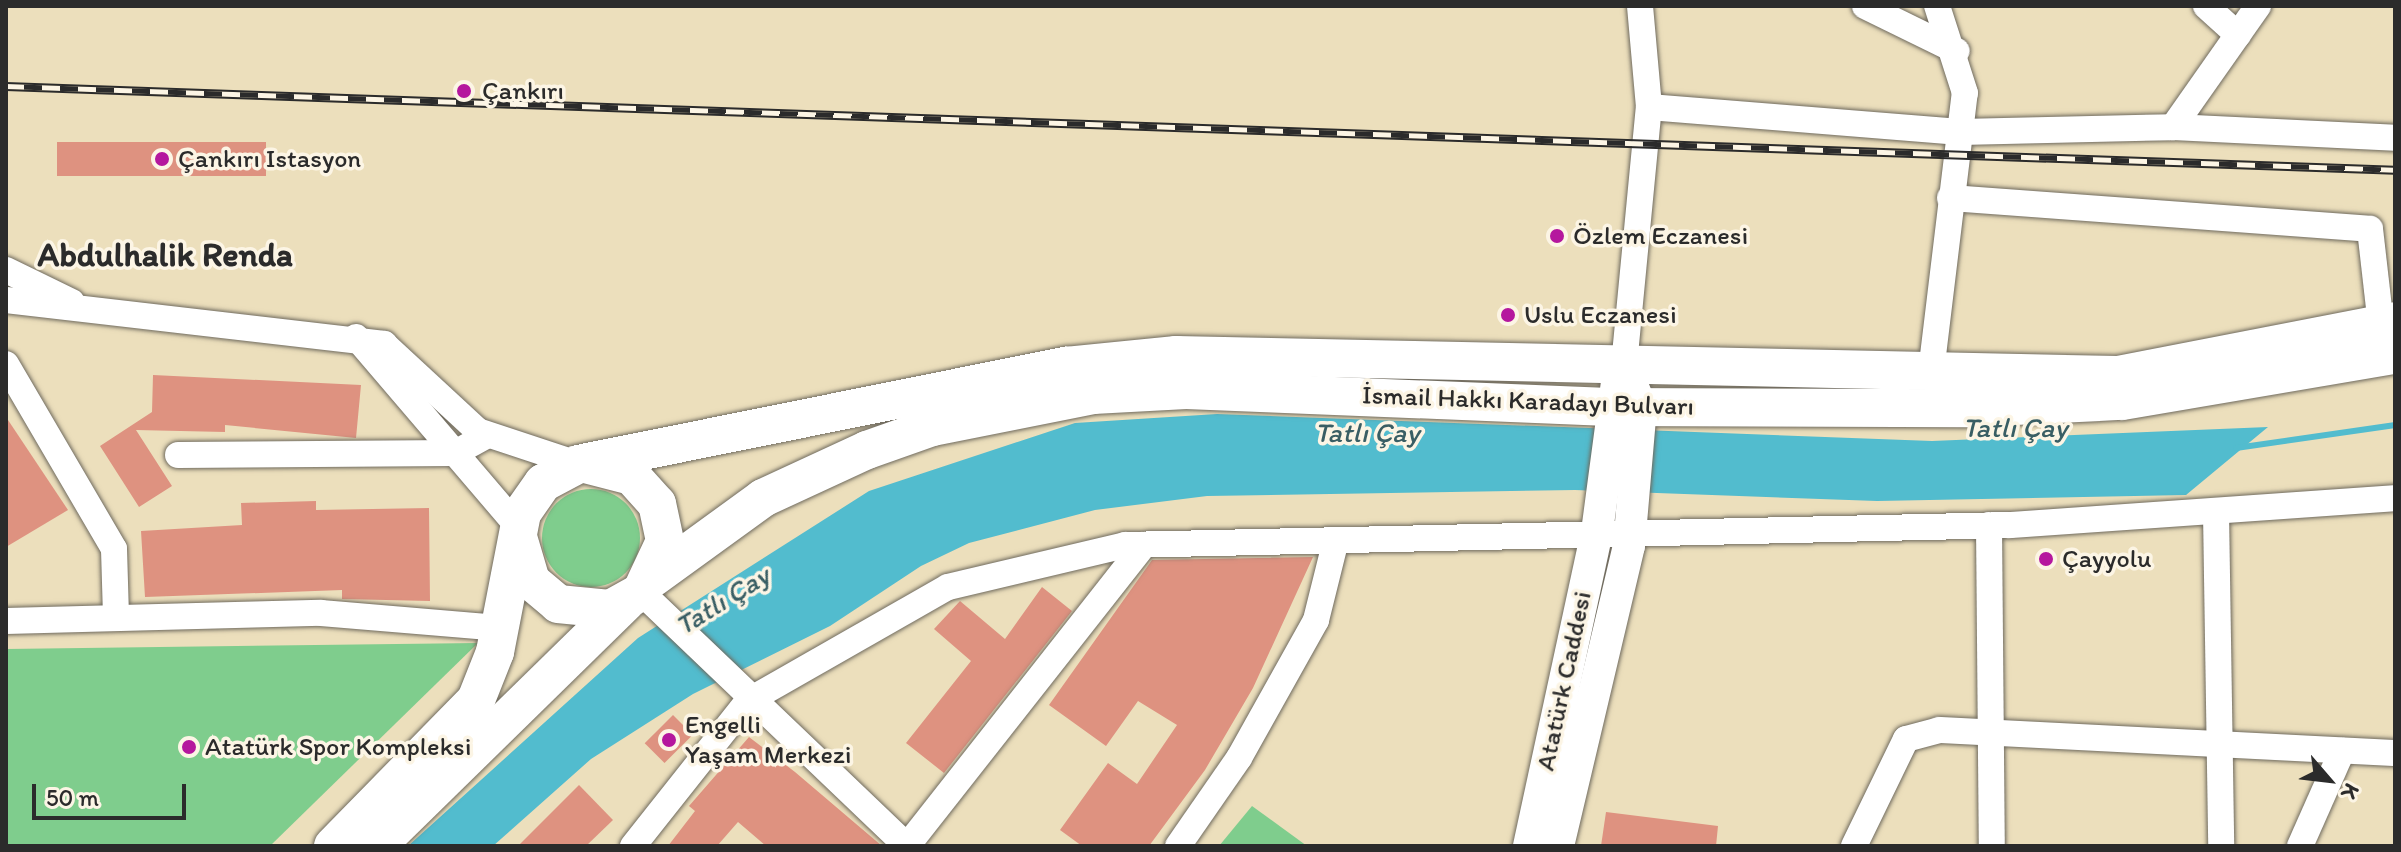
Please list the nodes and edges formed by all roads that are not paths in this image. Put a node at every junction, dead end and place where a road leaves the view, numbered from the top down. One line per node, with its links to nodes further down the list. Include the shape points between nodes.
1 (1640, 6): 8 (street)
2 (1865, 6): 7 (street)
3 (1937, 6): 7 (street)
4 (2206, 6): 6 (street)
5 (2258, 6): 6 (street)
6 (2238, 35): 9 (street)
7 (1957, 51): 10 (street, via 1965,93)
8 (1649, 107): 10 (street); 19 (street)
9 (2173, 127): 10 (street); 11 (street)
10 (1960, 132): 12 (street)
11 (2395, 138)
12 (1950, 198): 16 (street, via 2370,229); 20 (street)
13 (6, 270): 15 (street)
14 (6, 300): 15 (street)
15 (82, 307): 17 (street, via 167,322)
16 (2390, 334): 20 (highway, via 2118,375); 21 (highway, İsmail Hakkı Karadayı Bulvarı, via 2122,401)
17 (356, 337): 22 (street, via 384,344); 23 (street)
18 (6, 364): 35 (street, via 114,549)
19 (1624, 365): 20 (highway); 21 (main road); 25 (highway, via 1176,355 1066,366)
20 (1931, 372)
21 (1625, 407): 28 (main road, Atatürk Caddesi); 29 (main road, Atatürk Caddesi); 34 (highway, İsmail Hakkı Karadayı Bulvarı, via 1186,390 1093,395 932,427 867,450 763,498)
22 (487, 435): 23 (street); 25 (street)
23 (455, 453): 24 (street); 31 (street)
24 (178, 455)
25 (578, 464): 31 (highway, via 543,483); 34 (highway, via 632,476 657,504 665,541)
26 (2395, 498): 27 (street)
27 (2216, 512): 30 (street); 40 (street)
28 (1597, 524): 29 (street); 32 (street); 48 (main road, Atatürk Caddesi)
29 (1630, 525): 30 (street); 49 (main road, Atatürk Caddesi)
30 (1989, 525): 39 (street)
31 (518, 527): 34 (highway, via 523,565 543,594 575,610); 37 (highway)
32 (1336, 540): 33 (street); 47 (street, via 1316,620 1239,758)
33 (1144, 545): 38 (street, via 948,587); 43 (street)
34 (645, 596): 38 (street); 45 (highway, İsmail Hakkı Karadayı Bulvarı)
35 (116, 618): 36 (street); 37 (street, via 321,613)
36 (6, 621)
37 (501, 628): 44 (highway, via 487,676 457,727)
38 (739, 692): 43 (street); 46 (street)
39 (1991, 728): 40 (street); 50 (street, via 1906,739); 51 (street)
40 (2217, 740): 41 (street); 52 (street)
41 (2342, 751): 42 (street); 53 (street)
42 (2395, 753)
43 (901, 844)
44 (333, 846)
45 (377, 846)
46 (633, 846)
47 (1178, 846)
48 (1529, 846)
49 (1558, 846)
50 (1854, 846)
51 (1992, 846)
52 (2221, 846)
53 (2300, 846)

